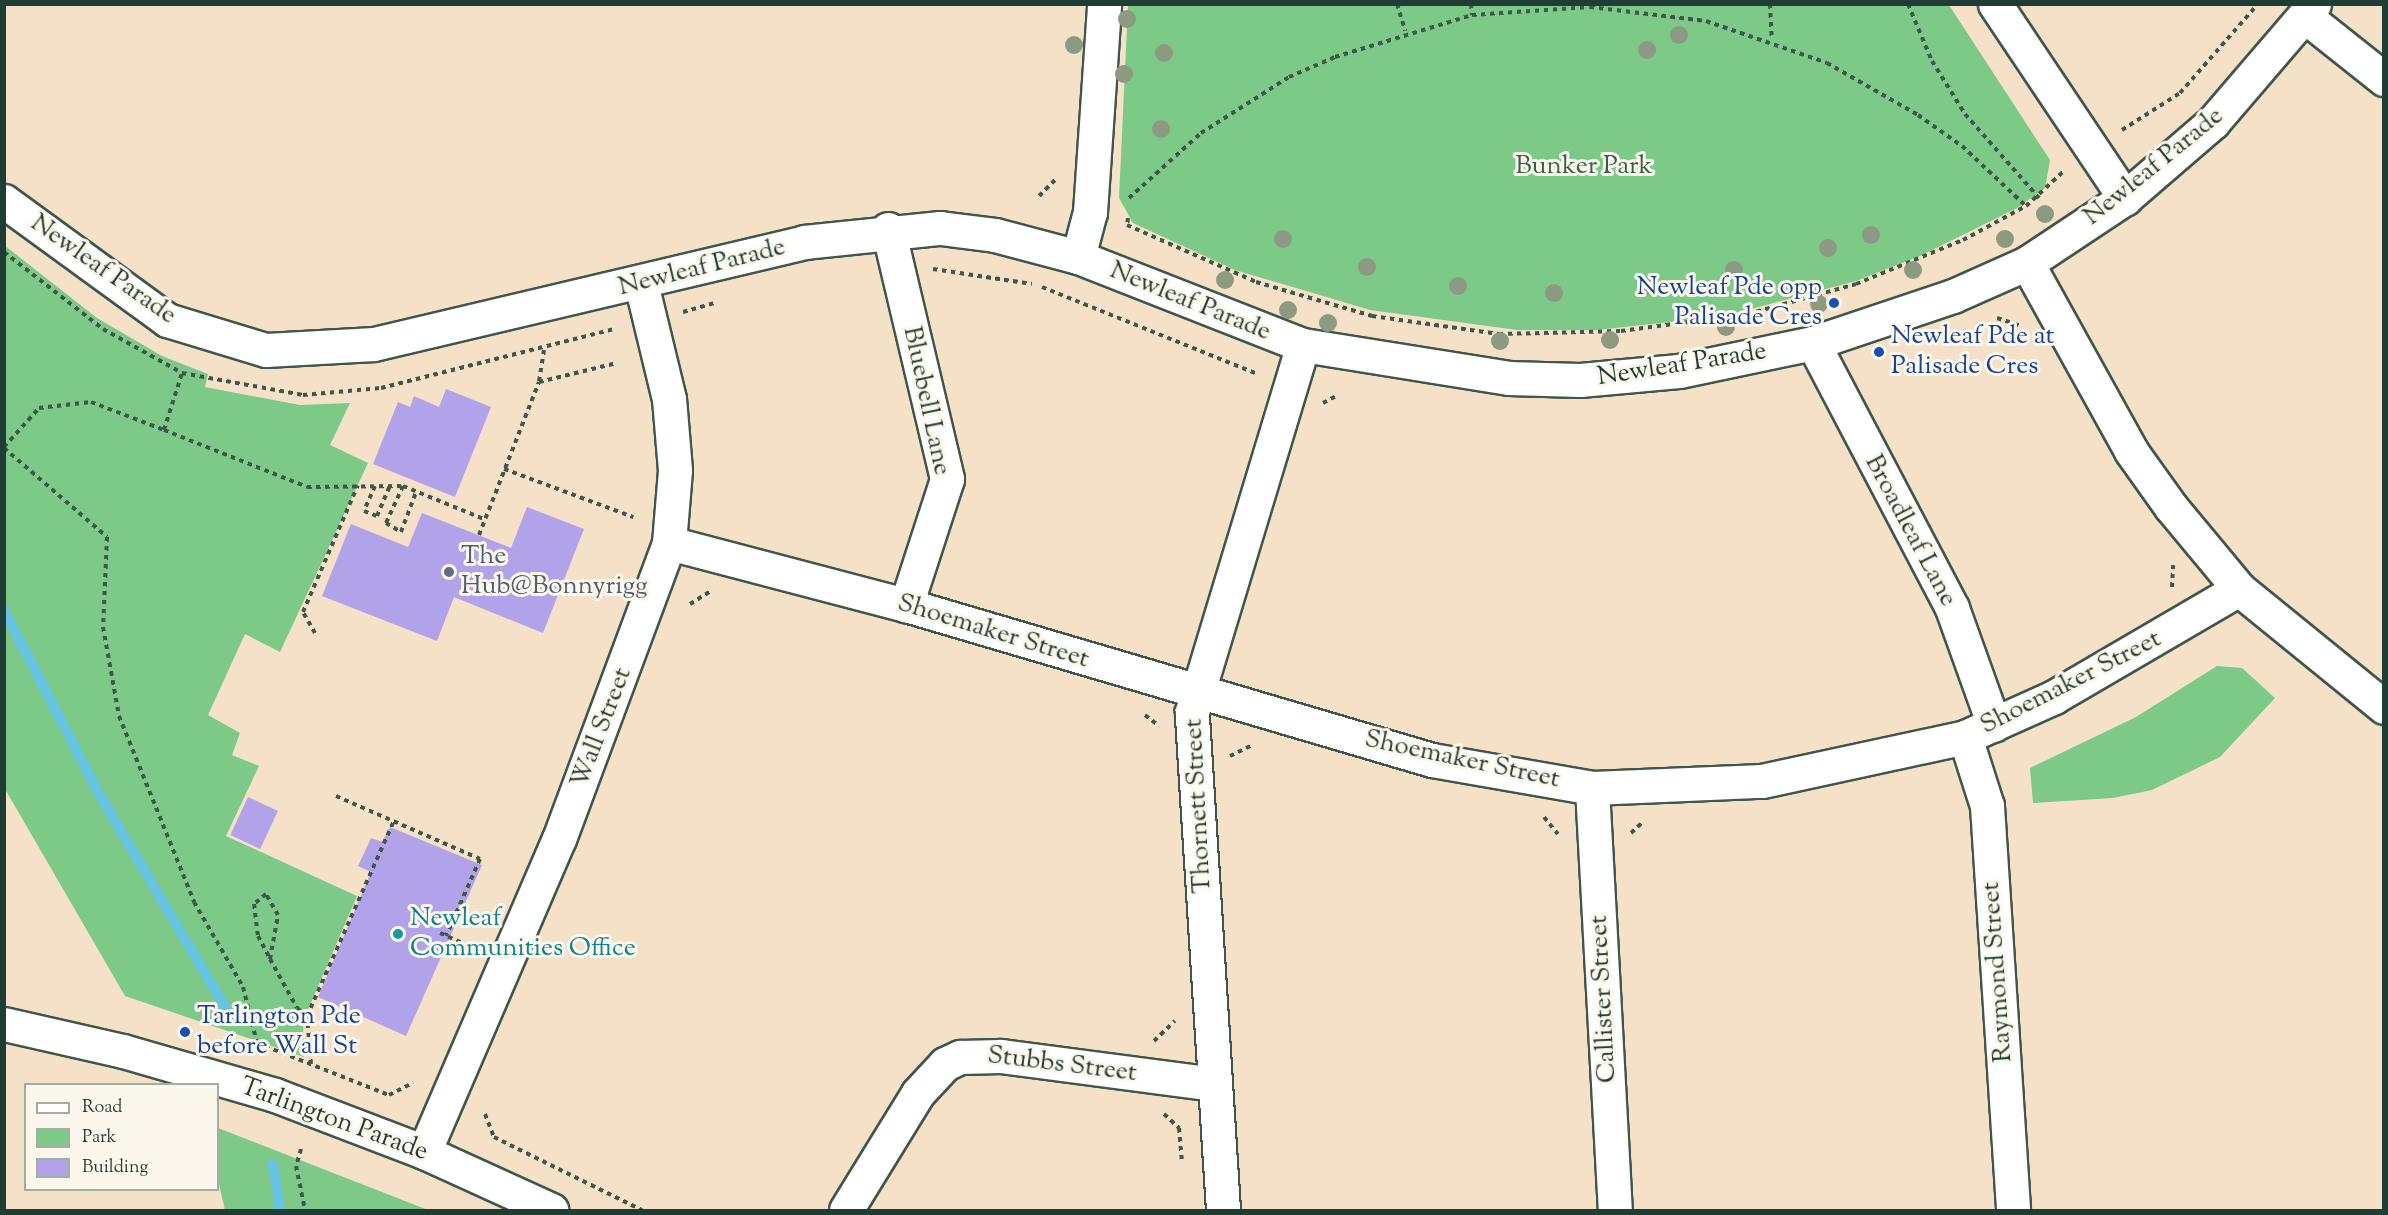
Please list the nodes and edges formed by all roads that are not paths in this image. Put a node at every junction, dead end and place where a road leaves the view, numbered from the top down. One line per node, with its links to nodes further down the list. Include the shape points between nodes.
1 (1104, 4): 8 (street, via 1090,212)
2 (1995, 4): 5 (street)
3 (2310, 11): 4 (street); 5 (street, Newleaf Parade, via 2213,122)
4 (2384, 79)
5 (2125, 198): 9 (street, Newleaf Parade)
6 (4, 201): 10 (street, Newleaf Parade, via 167,320 266,350 374,344)
7 (888, 229): 8 (street, Newleaf Parade, via 994,235); 10 (street, Newleaf Parade, via 804,242); 15 (street, Bluebell Lane, via 947,479)
8 (1078, 257): 12 (street, Newleaf Parade)
9 (2027, 263): 11 (street, Newleaf Parade, via 1953,296); 14 (street, via 2131,451)
10 (641, 283): 13 (street, Wall Street, via 669,399 675,470)
11 (1812, 344): 12 (street, Newleaf Parade, via 1679,371 1548,381 1364,358); 18 (street, Broadleaf Lane, via 1952,608)
12 (1303, 345): 16 (street, Thornett Street)
13 (669, 543): 15 (street, Shoemaker Street); 23 (street, Wall Street, via 558,840)
14 (2239, 589): 17 (street); 18 (street, Shoemaker Street, via 2140,651)
15 (906, 605): 16 (street, Shoemaker Street)
16 (1198, 693): 20 (street, Shoemaker Street, via 1432,760); 22 (street, Thornett Street, via 1192,712)
17 (2384, 707)
18 (1994, 725): 19 (street, Shoemaker Street)
19 (1965, 736): 20 (street, Shoemaker Street, via 1762,781); 28 (street, Raymond Street, via 1987,806)
20 (1592, 788): 27 (street, Callister Street)
21 (4, 1024): 23 (street, Tarlington Parade, via 123,1051 275,1095)
22 (1214, 1084): 25 (street, Stubbs Street, via 1001,1056 960,1057 945,1064 918,1093); 26 (street, Thornett Street)
23 (424, 1152): 24 (street, Tarlington Parade)
24 (551, 1210)
25 (846, 1210)
26 (1223, 1210)
27 (1616, 1210)
28 (2013, 1210)

